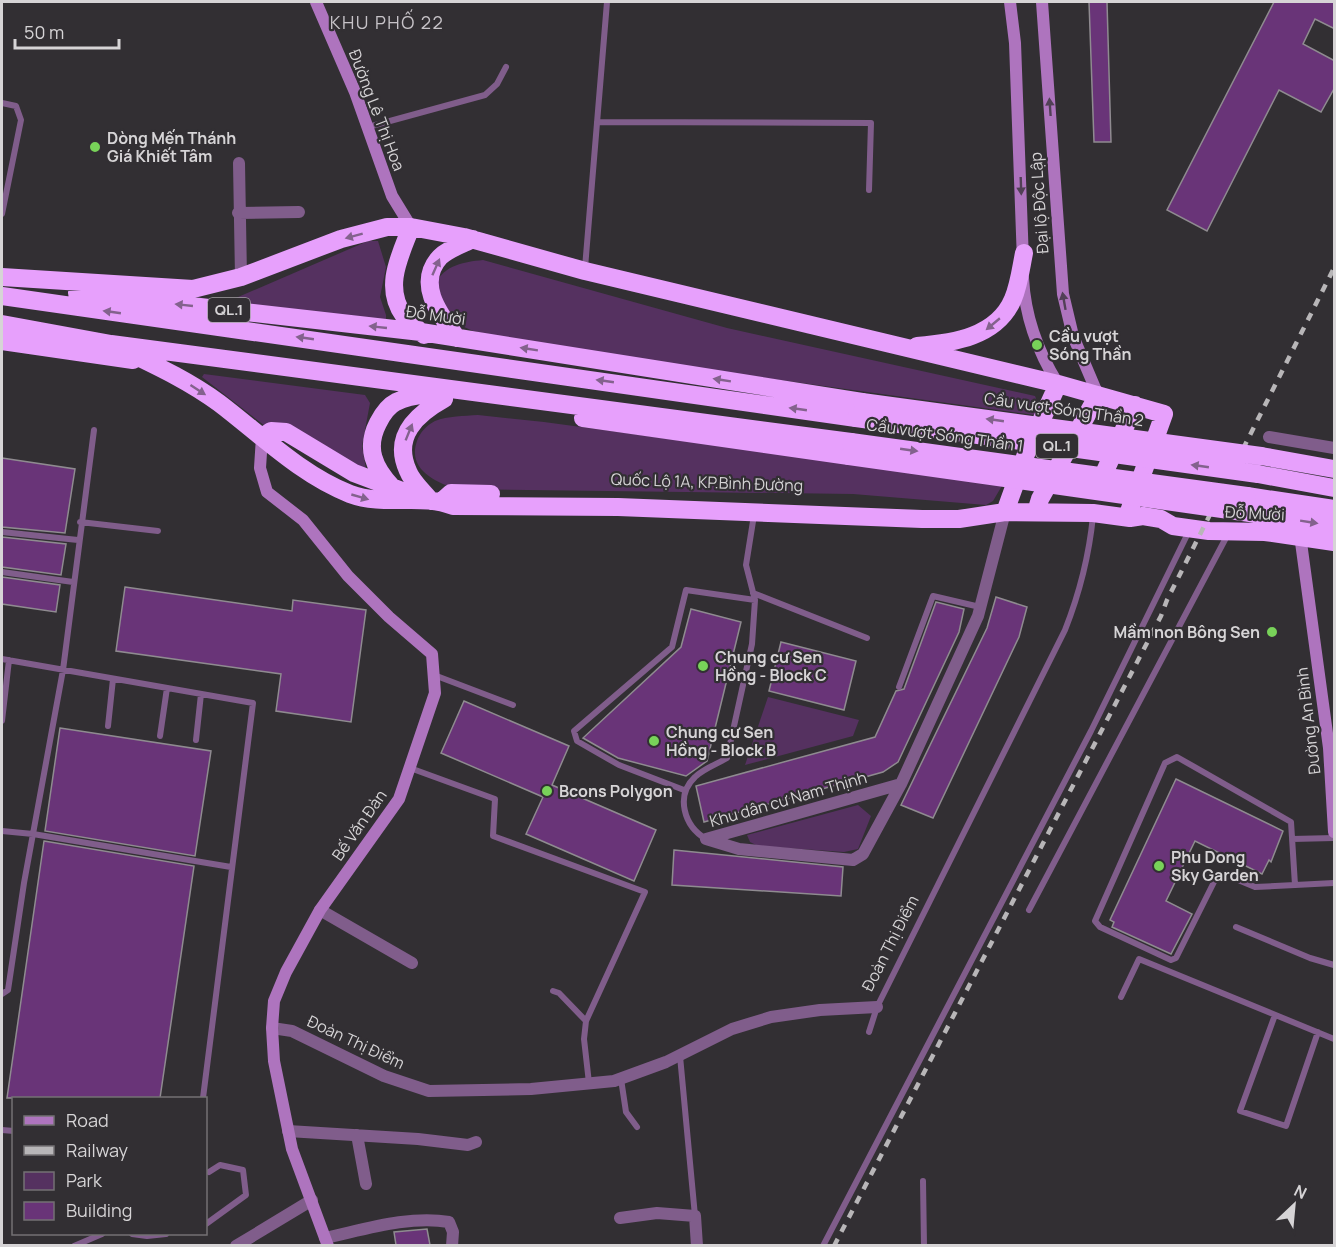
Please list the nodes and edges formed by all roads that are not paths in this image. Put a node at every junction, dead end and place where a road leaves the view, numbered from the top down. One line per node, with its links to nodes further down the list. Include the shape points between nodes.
1 (316, 2): 8 (street, Đường Lê Thị Hoa)
2 (607, 2): 7 (lane)
3 (1010, 2): 16 (street, Đại lộ Độc Lập, one-way to 16)
4 (1042, 2): 33 (street, Đại lộ Độc Lập, one-way to 4, via 1073,336 1062,284)
5 (506, 67): 8 (lane, via 497,84 484,95)
6 (2, 103): 13 (lane, via 16,106 21,120)
7 (597, 122): 10 (lane, via 871,123); 17 (lane)
8 (368, 127): 14 (street, Đường Lê Thị Hoa, via 392,196)
9 (239, 163): 12 (street)
10 (869, 190)
11 (299, 212): 12 (street)
12 (238, 213): 18 (street)
13 (2, 214)
14 (411, 228): 15 (highway); 18 (highway, one-way to 18, via 387,227 341,239); 23 (highway, via 396,265 393,289 404,315)
15 (473, 239): 17 (highway); 24 (highway, one-way to 15, via 433,303 432,273 439,258)
16 (1024, 253): 27 (highway, one-way to 27, via 1013,299 994,324 981,333 941,344); 30 (street, Đại lộ Độc Lập, via 1024,288 1030,321 1041,354)
17 (585, 272): 27 (highway)
18 (241, 277): 19 (highway, via 192,289)
19 (2, 278)
20 (2, 285): 23 (highway, Đỗ Mười / QL.1, one-way to 20)
21 (2, 296): 28 (highway, QL.1, one-way to 21)
22 (2, 324): 26 (highway, QL.1)
23 (421, 332): 24 (highway, Đỗ Mười / QL.1); 28 (highway)
24 (457, 338): 36 (highway, Đỗ Mười / QL.1, one-way to 24)
25 (2, 341): 29 (highway, QL.1)
26 (111, 344): 29 (highway); 31 (highway, QL.1)
27 (902, 347): 30 (highway)
28 (447, 358): 36 (highway, QL.1, one-way to 28)
29 (147, 361): 32 (highway, QL.1); 38 (highway, one-way to 38, via 217,402)
30 (1058, 384): 33 (highway); 49 (highway)
31 (463, 390): 32 (highway); 41 (highway, QL.1)
32 (419, 395): 34 (highway, QL.1); 44 (highway, via 395,402 381,416 372,435 376,466)
33 (1098, 395): 35 (highway); 50 (highway)
34 (444, 399): 41 (highway, QL.1); 46 (highway, one-way to 34, via 408,473 405,443 416,416)
35 (1135, 405): 51 (highway); 54 (highway, via 1164,414)
36 (859, 410): 42 (highway, QL.1, one-way to 36, bridge)
37 (94, 430): 55 (lane)
38 (262, 437): 44 (highway, via 271,431 286,432 354,473); 46 (highway, one-way to 46, via 301,467 349,493 392,502); 72 (street, Bế Văn Đàn, via 260,468 267,492 303,520 348,576 432,654)
39 (1269, 437): 40 (street)
40 (1335, 448)
41 (850, 449): 47 (highway, Cầu vượt Sóng Thần 1 / QL.1, one-way to 47, bridge)
42 (1259, 465): 43 (highway, QL.1); 45 (highway, QL.1)
43 (1335, 469)
44 (393, 488): 46 (highway)
45 (1335, 488)
46 (436, 501): 52 (highway, via 453,506 618,507); 53 (highway, Quốc Lộ 1A, KP.Bình Đường, via 451,493 961,510)
47 (1245, 504): 48 (highway, Đỗ Mười / QL.1); 56 (highway, Đỗ Mười / QL.1, one-way to 56)
48 (1335, 509)
49 (1005, 512): 50 (highway, Đỗ Mười); 53 (highway, Đỗ Mười); 67 (street, Khu dân cư Nam Thịnh)
50 (1036, 512): 51 (highway, Đỗ Mười)
51 (1090, 513): 54 (highway, Đỗ Mười); 102 (lane, Đoàn Thị Điểm, via 1090,550 1065,630)
52 (754, 514): 53 (highway, via 922,519); 66 (lane, via 746,565)
53 (974, 515)
54 (1129, 518): 57 (highway, Đỗ Mười, via 1161,519)
55 (80, 522): 58 (lane); 62 (lane)
56 (1335, 526)
57 (1182, 527): 59 (highway, Đỗ Mười); 130 (lane, via 1091,731)
58 (158, 531)
59 (1229, 531): 61 (highway, Đỗ Mười); 95 (lane)
60 (2, 532): 62 (lane)
61 (1300, 536): 63 (highway, Đỗ Mười); 86 (street, Đường An Bình, via 1329,747)
62 (78, 540): 65 (lane)
63 (1335, 542)
64 (2, 572): 65 (lane)
65 (73, 582): 71 (lane)
66 (754, 596): 68 (lane); 84 (lane, via 752,644 727,758 696,776); 84 (lane, via 686,590 672,647 574,731 577,741 619,765)
67 (980, 607): 74 (lane, via 933,596); 83 (street, Khu dân cư Nam Thịnh)
68 (867, 638)
69 (2, 659): 70 (lane)
70 (9, 660): 71 (lane); 78 (lane)
71 (63, 670): 73 (lane); 87 (lane)
72 (434, 675): 77 (lane); 82 (street, Bế Văn Đàn, via 435,693)
73 (113, 679): 75 (lane); 79 (lane)
74 (899, 687)
75 (168, 688): 76 (lane); 80 (lane)
76 (201, 694): 81 (lane); 91 (lane, via 253,703)
77 (513, 705)
78 (2, 721)
79 (108, 726)
80 (160, 736)
81 (196, 740)
82 (410, 768): 94 (street, Bế Văn Đàn, via 399,799); 104 (lane, via 495,799 493,836 645,892)
83 (901, 784): 89 (street, Khu dân cư Nam Thịnh); 89 (street, Khu dân cư Nam Thịnh, via 863,854 853,860 739,849)
84 (684, 790): 89 (lane, via 684,812 696,833)
85 (2, 831): 87 (lane)
86 (1335, 832)
87 (33, 834): 91 (lane); 100 (lane, via 8,990)
88 (1335, 838): 90 (lane)
89 (706, 839)
90 (1292, 839): 93 (lane); 93 (lane, via 1291,822 1177,757 1165,763 1095,921 1100,927 1171,960 1176,958 1215,880 1226,875 1255,888)
91 (231, 867): 112 (lane)
92 (1335, 883): 93 (lane)
93 (1295, 885)
94 (320, 910): 97 (street); 105 (street, Bế Văn Đàn, via 274,1001)
95 (1029, 910)
96 (1236, 927): 98 (lane)
97 (412, 963)
98 (1335, 965)
99 (553, 991): 104 (lane)
100 (2, 994)
101 (1121, 997): 103 (lane, via 1139,958)
102 (877, 1007): 106 (lane); 109 (street, Đoàn Thị Điểm, via 771,1017 732,1029)
103 (1275, 1015): 107 (lane); 107 (lane, via 1240,1111 1286,1126)
104 (586, 1021): 111 (lane)
105 (272, 1028): 111 (street, Đoàn Thị Điểm, via 292,1031 384,1076 429,1091); 114 (street, Bế Văn Đàn, via 274,1061)
106 (869, 1032)
107 (1318, 1032): 108 (lane)
108 (1335, 1039)
109 (680, 1055): 110 (street, Đoàn Thị Điểm); 121 (lane)
110 (621, 1078): 111 (street, Đoàn Thị Điểm); 113 (lane, via 626,1112)
111 (589, 1084)
112 (203, 1097)
113 (638, 1127)
114 (288, 1131): 115 (street); 120 (street, Bế Văn Đàn)
115 (357, 1135): 116 (street, via 468,1145); 119 (street)
116 (476, 1142)
117 (209, 1172): 123 (lane, via 220,1165 243,1170 246,1194)
118 (923, 1181): 131 (lane)
119 (366, 1184)
120 (312, 1200): 125 (street, Bế Văn Đàn); 127 (street)
121 (694, 1216): 122 (street, via 657,1213); 129 (street)
122 (620, 1218)
123 (207, 1223)
124 (97, 1235): 126 (lane)
125 (326, 1242): 128 (street, via 435,1220 449,1222)
126 (74, 1245)
127 (236, 1245)
128 (452, 1245)
129 (696, 1245)
130 (823, 1245)
131 (924, 1245)

